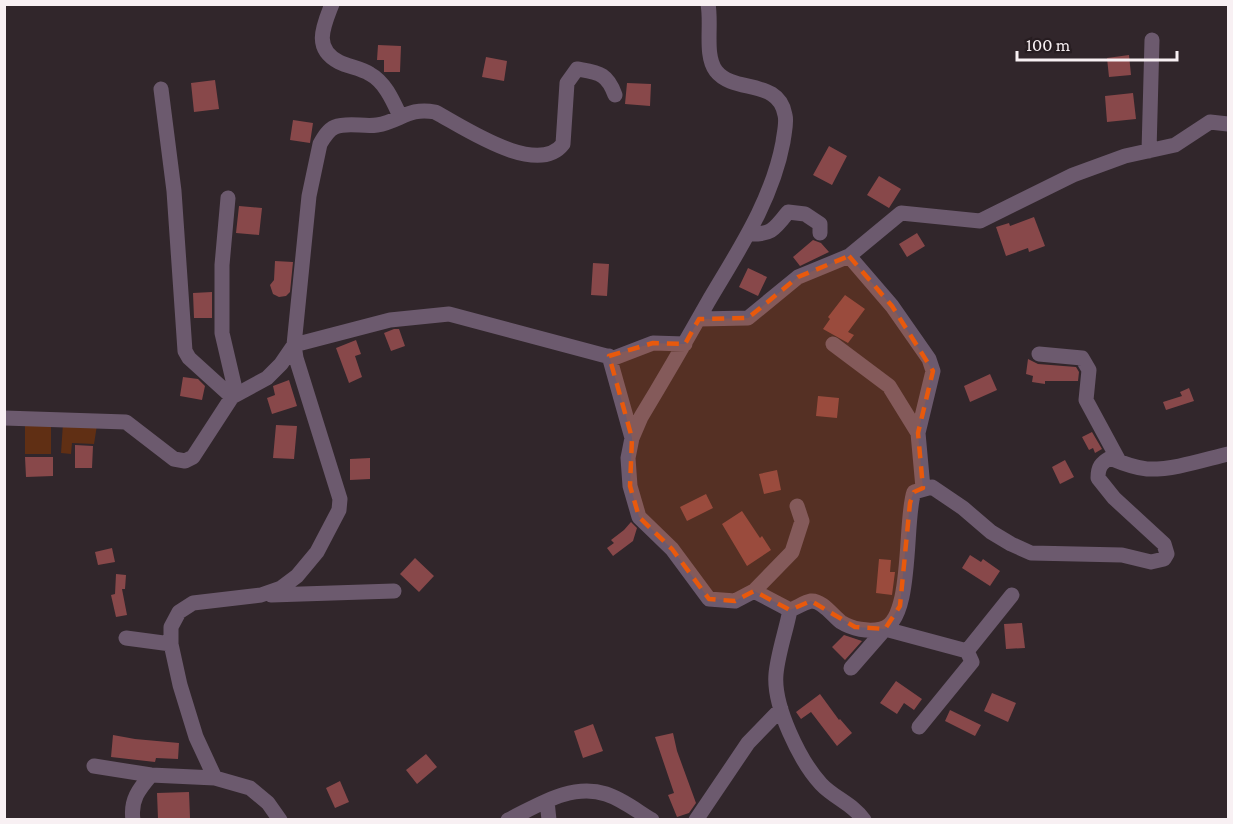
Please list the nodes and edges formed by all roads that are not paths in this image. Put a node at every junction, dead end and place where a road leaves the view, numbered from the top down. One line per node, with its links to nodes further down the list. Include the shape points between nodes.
1 (332, 4): 6 (street, via 321,30 325,48 338,61 372,74 390,94)
2 (708, 4): 11 (street, via 709,52 717,72 733,82 771,92 786,115 780,159)
3 (1152, 40): 8 (street)
4 (161, 89): 19 (street, via 174,191 185,351)
5 (615, 95): 6 (street, via 610,81 600,73 577,69 567,83 563,144 553,153 524,155 504,149 435,112 415,110)
6 (400, 116): 16 (street, via 393,122 376,125 339,126 328,131 320,144 309,196)
7 (1228, 124): 8 (street, via 1210,122 1175,146)
8 (1149, 151): 12 (street, via 1073,175 980,221 901,213)
9 (228, 198): 19 (street, via 222,265 222,333)
10 (820, 233): 11 (street, via 820,224 805,214 788,212 764,235)
11 (748, 234): 13 (street)
12 (849, 256): 13 (street, via 798,277 748,318); 21 (street, via 929,359 933,370)
13 (699, 319): 14 (street)
14 (685, 344): 18 (street, via 653,343 614,358); 22 (street)
15 (833, 344): 21 (street, via 889,386)
16 (294, 345): 18 (street, via 390,320 449,314); 19 (street, via 267,378); 29 (street, via 340,499 339,510 317,552 297,576 281,588)
17 (1039, 354): 24 (street, via 1083,358 1089,370 1086,400)
18 (609, 356): 22 (street)
19 (234, 395): 20 (street, via 193,457 185,461 174,459 126,422)
20 (4, 417)
21 (918, 433): 25 (street)
22 (632, 438): 28 (street, via 628,458 630,486 639,517 672,549 709,599 735,601)
23 (1228, 454): 24 (street, via 1148,469)
24 (1119, 462): 25 (street, via 1110,458 1103,461 1098,478 1164,544 1164,559 1151,562 1122,555 1031,553 991,532 942,492 932,486)
25 (923, 488): 32 (street, via 914,492 910,503 900,606)
26 (797, 506): 28 (street, via 802,521 792,552)
27 (394, 591): 29 (street)
28 (754, 591): 31 (street)
29 (261, 595): 34 (street, via 193,603 179,612 171,627)
30 (1012, 595): 35 (street)
31 (790, 610): 32 (street, via 812,601 855,627); 37 (street, via 776,676)
32 (885, 629): 35 (street); 36 (street)
33 (126, 638): 34 (street)
34 (171, 644): 41 (street, via 196,737)
35 (967, 651): 38 (street, via 972,662)
36 (851, 668)
37 (781, 709): 48 (street, via 748,743); 49 (street, via 805,764 822,786)
38 (919, 727)
39 (94, 766): 40 (street)
40 (151, 775): 41 (street); 43 (street, via 136,792)
41 (215, 778): 44 (street, via 250,788)
42 (547, 801): 45 (street); 46 (street); 47 (street, via 586,790 607,795)
43 (133, 819)
44 (280, 819)
45 (508, 819)
46 (549, 819)
47 (651, 819)
48 (696, 819)
49 (864, 819)

